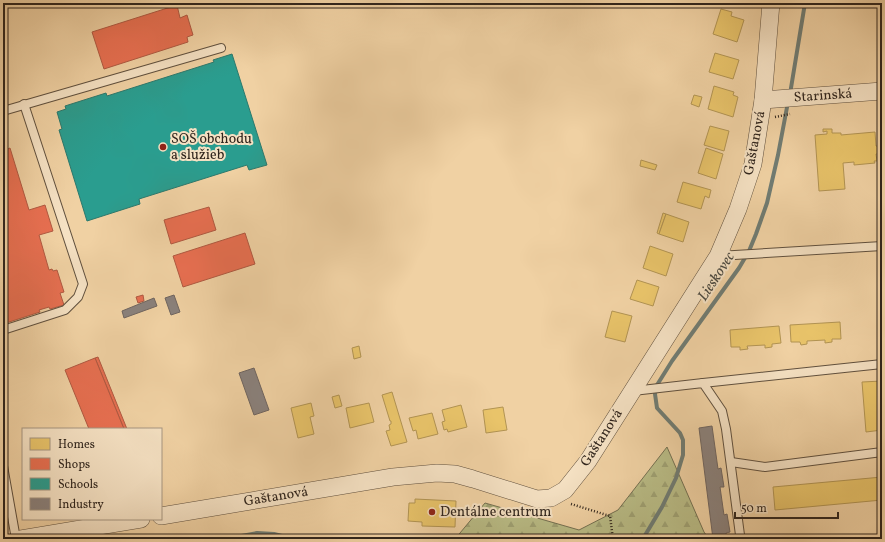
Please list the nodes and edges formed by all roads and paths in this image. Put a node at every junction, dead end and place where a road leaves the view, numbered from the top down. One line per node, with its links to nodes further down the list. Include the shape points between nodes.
1 (771, 3): 4 (street, Gaštanová)
2 (221, 48): 5 (lane)
3 (882, 91): 4 (street, Starinská)
4 (763, 100): 8 (street, Gaštanová, via 753,164)
5 (24, 104): 6 (lane); 9 (lane, via 83,284 78,298 65,310)
6 (3, 111)
7 (882, 246): 8 (lane)
8 (718, 256): 12 (street, Gaštanová)
9 (3, 330)
10 (882, 364): 11 (lane)
11 (703, 384): 12 (lane); 14 (lane, via 722,411)
12 (632, 391): 16 (street, Gaštanová, via 588,461 565,490)
13 (882, 452): 14 (lane, via 765,467)
14 (731, 462): 19 (lane)
15 (3, 466): 20 (lane)
16 (551, 498): 17 (street, Gaštanová, via 537,499 455,474 437,473 393,477); 22 (path, via 610,516)
17 (162, 516)
18 (135, 520): 21 (street)
19 (740, 535)
20 (16, 539)
21 (21, 539)
22 (613, 539)

